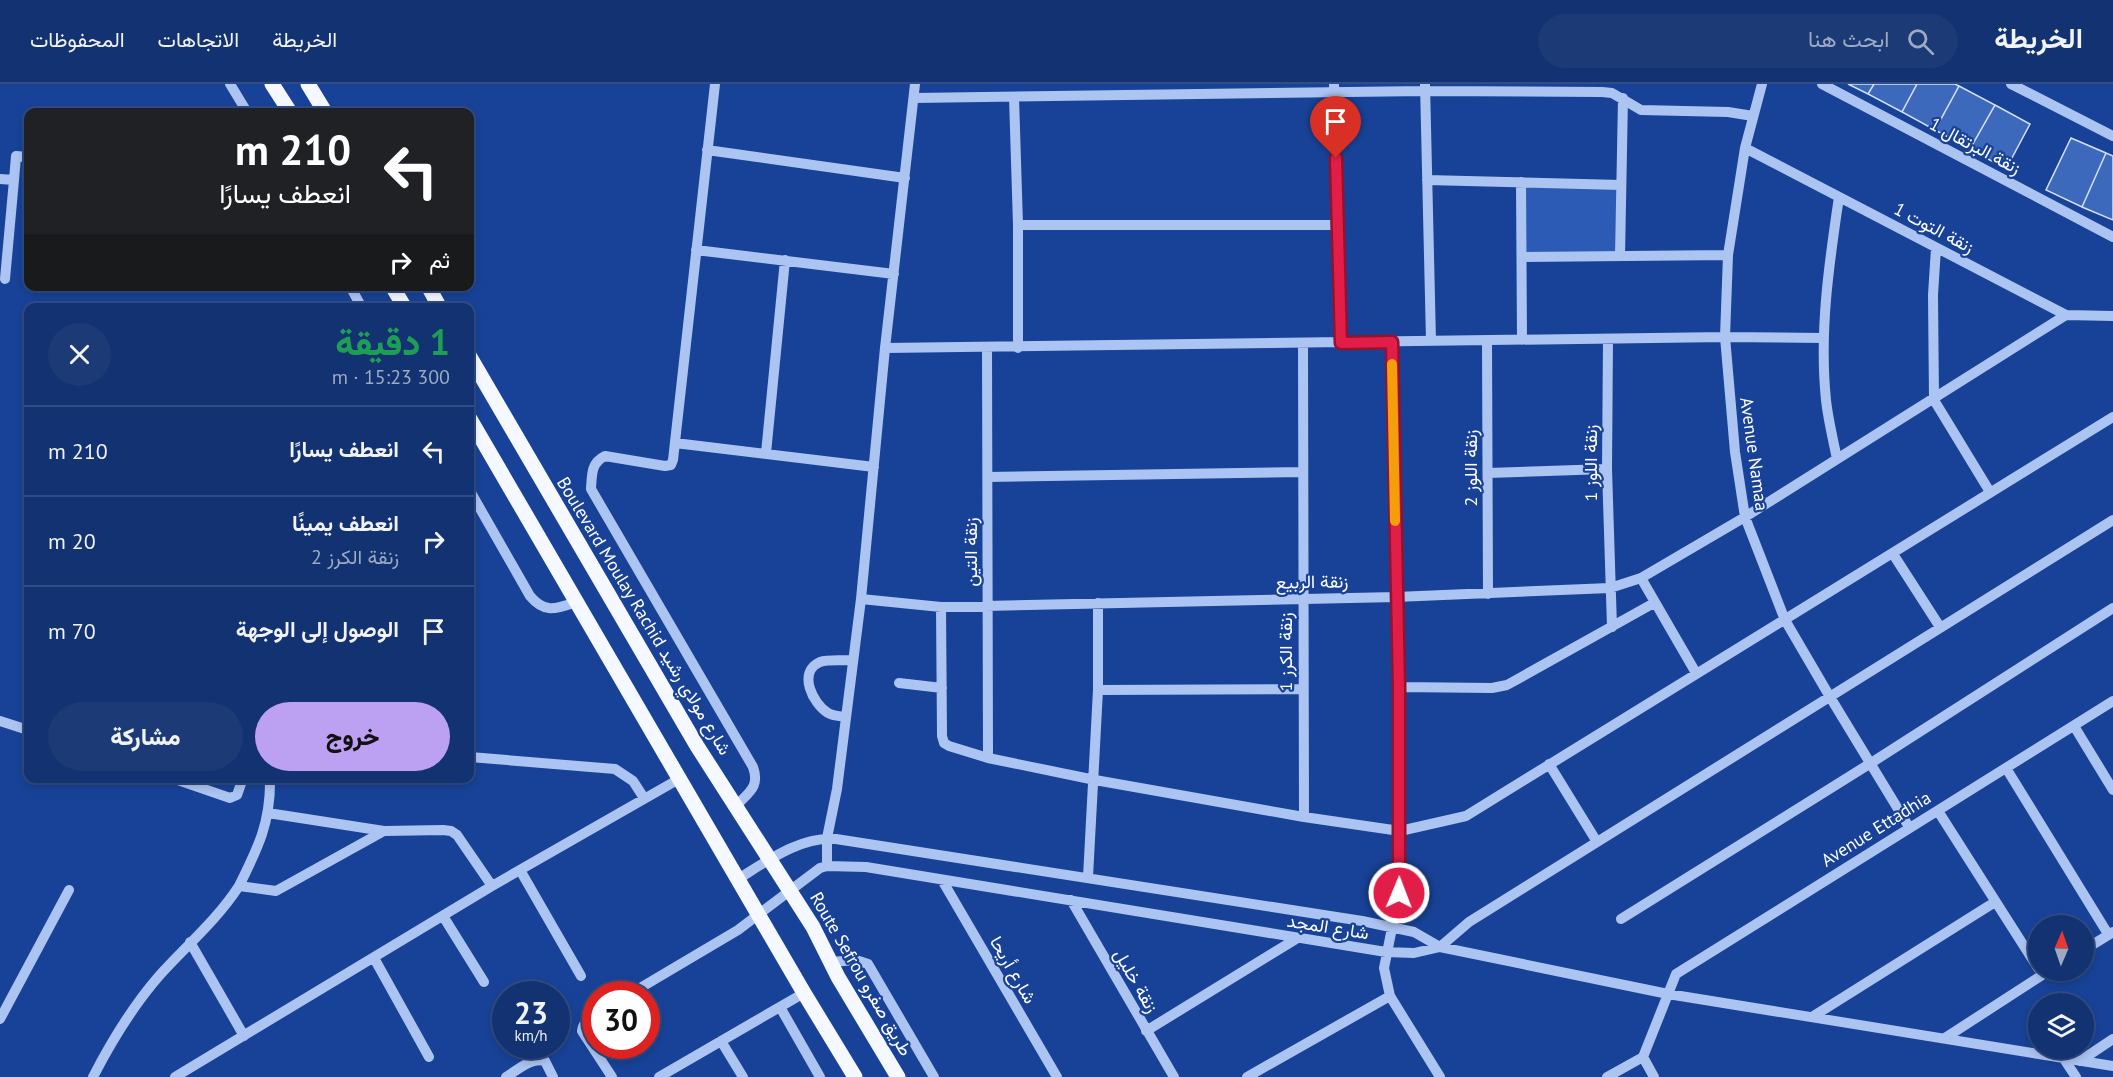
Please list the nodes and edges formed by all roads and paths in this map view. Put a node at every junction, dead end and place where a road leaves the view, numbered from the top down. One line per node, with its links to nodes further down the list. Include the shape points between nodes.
1 (230, 84): 16 (street)
2 (273, 84): 17 (main road)
3 (308, 84): 18 (main road)
4 (715, 84): 22 (street)
5 (915, 84): 14 (street)
6 (1762, 84): 19 (street, Avenue Namaa)
7 (1822, 84): 33 (street, زنقة البرتقال 1)
8 (2011, 84): 20 (street)
9 (1425, 87): 10 (street); 11 (street); 27 (street)
10 (1334, 88): 12 (street); 32 (street)
11 (1551, 88): 15 (street, via 1612,93)
12 (1159, 89): 13 (street)
13 (1014, 97): 14 (street); 31 (street)
14 (914, 98): 24 (street)
15 (1623, 99): 19 (street, via 1641,110); 29 (street)
16 (245, 108)
17 (288, 108)
18 (323, 108)
19 (1753, 116): 21 (street, Avenue Namaa)
20 (2113, 136)
21 (1745, 148): 30 (street, زنقة التوت 1); 36 (street, Avenue Namaa)
22 (707, 150): 24 (street); 35 (street)
23 (24, 157): 26 (street, via 16,156)
24 (905, 178): 40 (street)
25 (0, 180): 26 (street)
26 (14, 180): 41 (street)
27 (1427, 180): 28 (street); 48 (street)
28 (1521, 182): 29 (street); 38 (street)
29 (1621, 185): 37 (street)
30 (1839, 197): 34 (street, زنقة التوت 1); 45 (street, via 1828,264)
31 (1018, 225): 32 (street); 55 (street)
32 (1338, 225): 51 (street)
33 (2113, 237)
34 (1936, 248): 42 (street, زنقة التوت 1); 57 (street)
35 (696, 250): 39 (street); 60 (street)
36 (1728, 255): 37 (street); 44 (street, Avenue Namaa)
37 (1620, 256): 38 (street)
38 (1522, 257): 47 (street)
39 (785, 260): 40 (street); 61 (street)
40 (894, 274): 54 (street)
41 (5, 279)
42 (2066, 315): 43 (street, زنقة التوت 1); 57 (street, زنقة الربيع)
43 (2113, 316)
44 (1725, 337): 45 (street); 46 (street); 70 (street, Avenue Namaa)
45 (1823, 338): 62 (street, via 1826,400)
46 (1608, 339): 47 (street); 64 (street, زنقة اللوز 1)
47 (1522, 340): 49 (street)
48 (1431, 341): 49 (street); 50 (street)
49 (1487, 341): 66 (street, زنقة اللوز 2)
50 (1392, 342): 51 (street); 76 (street)
51 (1341, 343): 52 (street)
52 (1303, 344): 55 (street); 65 (street, زنقة الكرز 1)
53 (987, 347): 54 (street); 55 (street); 67 (street, زنقة التين)
54 (885, 348): 63 (street)
55 (1018, 348)
56 (474, 364): 113 (main road, Boulevard Moulay Rachid شارع مولاي رشيد)
57 (1934, 400): 62 (street, زنقة الربيع); 68 (street)
58 (2113, 417): 68 (street)
59 (474, 425): 79 (main road)
60 (675, 443): 61 (street); 113 (street, via 670,465 605,456 597,460 591,489 753,767 755,786)
61 (766, 453): 63 (street)
62 (1837, 459): 70 (street, زنقة الربيع)
63 (874, 467): 77 (street)
64 (1607, 469): 66 (street); 74 (street, زنقة اللوز 1)
65 (1303, 472): 67 (street); 78 (street, زنقة الكرز 1)
66 (1488, 472): 75 (street, زنقة اللوز 2)
67 (988, 477): 82 (street, زنقة التين)
68 (1990, 492): 72 (street)
69 (474, 498): 79 (street, via 537,605 557,608)
70 (1745, 517): 73 (street, زنقة الربيع); 85 (street, Avenue Namaa)
71 (2113, 520): 87 (street)
72 (1893, 554): 85 (street); 87 (street)
73 (1641, 578): 74 (street, زنقة الربيع); 81 (street)
74 (1610, 588): 75 (street, زنقة الربيع); 86 (street, زنقة اللوز 1)
75 (1488, 594): 76 (street, زنقة الربيع)
76 (1396, 597): 78 (street, زنقة الربيع); 91 (street)
77 (861, 599): 83 (street, زنقة الربيع); 88 (street)
78 (1303, 599): 80 (street, زنقة الربيع); 93 (street, زنقة الكرز 1)
79 (576, 602): 106 (main road)
80 (1098, 603): 82 (street, زنقة الربيع); 94 (street)
81 (1654, 603): 86 (street); 89 (street)
82 (987, 605): 83 (street, زنقة الربيع); 102 (street, زنقة التين)
83 (941, 607): 92 (street)
84 (2113, 608): 103 (street)
85 (1785, 620): 89 (street); 95 (street, Avenue Namaa)
86 (1612, 627): 91 (street, via 1507,685)
87 (1940, 627): 95 (street)
88 (853, 660): 97 (street); 97 (street, via 821,662 813,668 808,682 810,692 826,712)
89 (1696, 673): 104 (street)
90 (899, 683): 92 (street)
91 (1399, 687): 119 (street)
92 (942, 688): 102 (street, via 944,743)
93 (1303, 689): 94 (street); 116 (street, زنقة الكرز 1)
94 (1098, 690): 107 (street)
95 (1830, 697): 103 (street, Avenue Namaa); 121 (street)
96 (2113, 701): 99 (street, Avenue Ettadhia)
97 (846, 717): 120 (street)
98 (0, 721): 100 (street)
99 (2073, 726): 105 (street, Avenue Ettadhia); 111 (street)
100 (24, 729)
101 (474, 757): 112 (street, via 615,769 633,781)
102 (988, 758): 107 (street)
103 (1871, 763): 117 (street, Avenue Namaa); 136 (street)
104 (1549, 764): 119 (street, via 1466,816); 121 (street)
105 (2006, 768): 114 (street, Avenue Ettadhia); 138 (street)
106 (679, 779): 112 (street); 126 (main road)
107 (1095, 780): 116 (street); 125 (street)
108 (186, 783): 109 (street, via 230,798 237,795)
109 (241, 783)
110 (270, 783): 115 (street)
111 (2113, 790)
112 (644, 798): 124 (street)
113 (736, 806): 122 (main road, Boulevard Moulay Rachid شارع مولاي رشيد)
114 (1938, 811): 117 (street, Avenue Ettadhia); 133 (street)
115 (268, 813): 118 (street); 128 (street, via 259,848)
116 (1304, 817): 119 (street)
117 (1909, 827): 152 (street, Avenue Ettadhia, via 1676,974)
118 (384, 831): 128 (street, via 276,891); 129 (street, via 451,831)
119 (1400, 831): 137 (street, via 1399,893)
120 (827, 838): 122 (street, شارع المجد, via 810,841); 123 (street); 125 (street, شارع المجد)
121 (1597, 842): 142 (street, via 1469,922)
122 (770, 859): 126 (street, شارع المجد); 131 (main road, Boulevard Moulay Rachid شارع مولاي رشيد)
123 (827, 866): 127 (street, شارع المجد, via 866,867); 131 (street)
124 (520, 870): 129 (street); 147 (street)
125 (1088, 877): 137 (street, شارع المجد)
126 (738, 879): 134 (main road)
127 (942, 880): 132 (street, شارع المجد); 181 (street, شارع أريحا)
128 (239, 886): 140 (street, via 225,907)
129 (492, 886): 135 (street)
130 (69, 890): 156 (street)
131 (791, 891): 134 (street); 146 (main road, Route Sefrou طريق صفرو)
132 (1071, 900): 139 (street, شارع المجد); 157 (street, زنقة خليل)
133 (1995, 902): 143 (street); 155 (street)
134 (760, 915): 148 (street); 151 (main road)
135 (443, 916): 145 (street); 150 (street)
136 (1621, 919)
137 (1392, 927): 142 (street, شارع المجد, via 1414,932); 144 (street)
138 (2111, 933): 141 (street)
139 (1296, 939): 144 (street, شارع المجد); 157 (street)
140 (190, 942): 158 (street); 170 (street, via 135,1008)
141 (2094, 944)
142 (1440, 947): 144 (street, شارع المجد, via 1414,953); 152 (street)
143 (2028, 949)
144 (1386, 952): 153 (street, via 1384,968)
145 (374, 958): 158 (street); 163 (street)
146 (831, 962): 179 (main road, Route Sefrou طريق صفرو); 180 (street, via 856,960 868,964)
147 (581, 976)
148 (651, 981)
149 (2028, 981): 159 (street)
150 (484, 982)
151 (804, 993): 154 (street); 178 (main road)
152 (1668, 994): 155 (street); 164 (street, Avenue Ettadhia)
153 (1390, 996): 169 (street); 183 (street)
154 (780, 1007): 161 (street); 177 (street)
155 (1812, 1017): 159 (street)
156 (0, 1019)
157 (1146, 1031): 182 (street, زنقة خليل)
158 (244, 1036): 171 (street)
159 (1945, 1038): 162 (street)
160 (2113, 1039): 167 (street)
161 (721, 1041): 175 (street); 176 (street)
162 (2028, 1053)
163 (429, 1057)
164 (1643, 1057): 184 (street); 185 (street)
165 (600, 1059): 174 (street)
166 (2064, 1059): 167 (street); 186 (street)
167 (2080, 1061): 168 (street)
168 (2113, 1066)
169 (1434, 1075)
170 (93, 1077)
171 (175, 1077)
172 (506, 1077): 173 (street, via 540,1060 545,1061)
173 (553, 1077)
174 (612, 1077)
175 (659, 1077)
176 (743, 1077)
177 (820, 1077)
178 (855, 1077)
179 (898, 1077)
180 (934, 1077)
181 (1057, 1077)
182 (1174, 1077)
183 (1247, 1077)
184 (1607, 1077)
185 (1654, 1077)
186 (2076, 1077)

